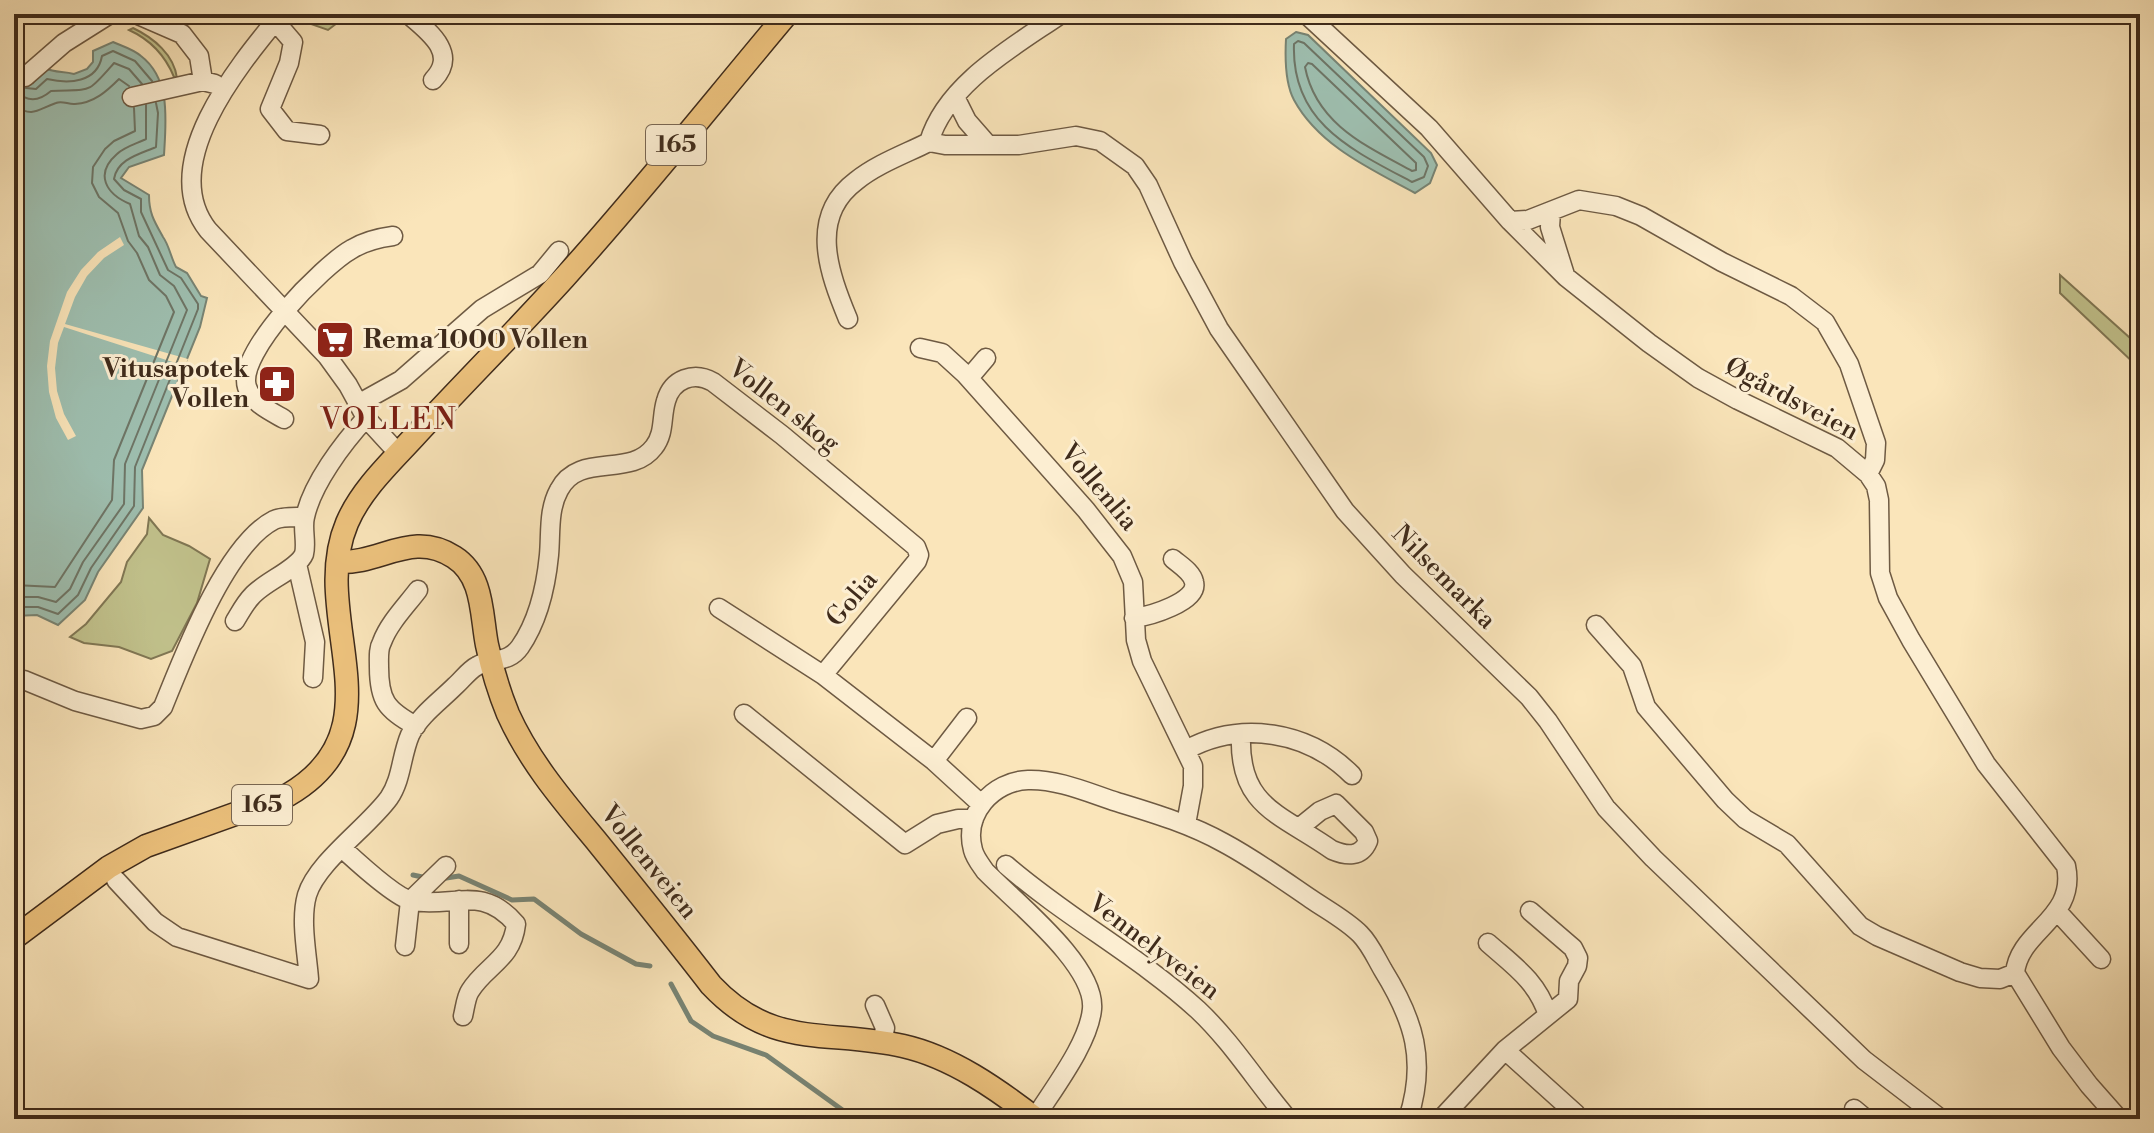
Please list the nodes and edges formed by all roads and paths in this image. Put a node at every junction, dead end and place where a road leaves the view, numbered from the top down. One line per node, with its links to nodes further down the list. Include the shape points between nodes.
1 (110, 14): 8 (street, via 64,43)
2 (136, 14): 10 (street, via 182,34 199,56)
3 (408, 14): 9 (street, via 441,46 442,66)
4 (787, 14): 29 (main road, 165, via 565,277)
5 (1061, 14): 12 (street)
6 (1306, 14): 18 (street, Øgårdsveien, via 1429,128)
7 (278, 16): 11 (street); 14 (street, via 293,42 270,109 287,131)
8 (25, 77)
9 (433, 80)
10 (203, 81): 11 (street); 13 (street)
11 (225, 87): 22 (street, via 194,155 191,199 208,230)
12 (957, 94): 15 (street, via 934,122); 16 (street, via 967,121)
13 (132, 97)
14 (320, 135)
15 (929, 142): 16 (street, Nilsemarka); 23 (street, via 855,181 831,211 826,249)
16 (988, 145): 79 (street, Nilsemarka, via 1076,136 1100,141 1135,166 1219,329 1345,511 1529,697 1606,808 1653,858 1864,1060)
17 (1551, 212): 18 (street); 21 (street, via 1550,227); 30 (street, via 1579,200 1628,211 1791,296 1819,317 1849,364 1871,423 1875,460)
18 (1510, 221): 21 (street, Øgårdsveien)
19 (393, 236): 22 (street, via 349,250)
20 (559, 251): 27 (street, via 540,274 482,309)
21 (1566, 277): 30 (street, Øgårdsveien, via 1698,378 1837,448)
22 (285, 312): 27 (street, via 342,374); 28 (street, via 272,325 246,374 252,397)
23 (848, 319)
24 (920, 348): 26 (street, Vollenlia, via 942,353)
25 (986, 358): 26 (street)
26 (969, 378): 38 (street, Vollenlia, via 1118,549 1133,582)
27 (362, 411): 29 (street); 31 (street)
28 (284, 419)
29 (399, 454): 35 (main road, 165, via 351,514)
30 (1868, 474): 62 (street, Øgårdsveien, via 1879,500 1880,573 1888,598 1986,764 2066,866 2069,880)
31 (304, 517): 33 (street); 44 (street, via 277,518 241,551 154,716 141,719 75,701)
32 (919, 555): 41 (street, Vollen skog, via 911,541 782,435 713,382 691,376 668,396 661,436 645,456 631,463 585,468 562,484 552,510 546,577 535,618 514,655); 42 (street, Golia)
33 (300, 558): 39 (street, via 252,596); 43 (street, via 315,642)
34 (1173, 559): 38 (street, via 1191,575 1193,591 1151,616)
35 (338, 562): 41 (main road, Vollenveien, via 413,546 457,559 479,591); 63 (main road, 165, via 347,703 339,742 327,764 288,795 146,846)
36 (418, 590): 47 (street, via 381,642 379,654 384,700)
37 (719, 608): 42 (street)
38 (1134, 618): 49 (street, Vollenlia, via 1142,661)
39 (235, 621)
40 (1596, 625): 68 (street, via 1632,666 1646,707 1725,800 1787,844 1860,926 1960,972 2000,979)
41 (491, 662): 47 (street, via 474,668); 72 (main road, Vollenveien, via 507,711 535,763 722,997 777,1030)
42 (823, 675): 50 (street)
43 (313, 678)
44 (24, 680)
45 (744, 714): 52 (street, via 905,844 937,824)
46 (967, 718): 50 (street)
47 (416, 726): 55 (street, via 394,790)
48 (1241, 735): 49 (street, via 1213,737); 51 (street, via 1293,738 1336,759); 54 (street, via 1242,763 1252,793)
49 (1186, 750): 53 (street, Vollenlia, via 1194,775)
50 (934, 761): 52 (street)
51 (1352, 775)
52 (978, 811): 53 (street, via 1008,783 1032,780); 75 (street, via 971,837 985,871 1072,958 1090,986 1092,1009 1085,1035)
53 (1186, 824): 77 (street, via 1225,843 1360,934 1405,1006 1412,1027 1417,1068)
54 (1299, 828)
55 (343, 849): 58 (street, via 307,893 309,979 177,937 155,922); 59 (street, via 358,864)
56 (1006, 865): 76 (street, Vennelyveien, via 1198,1010)
57 (446, 866): 59 (street)
58 (116, 880)
59 (414, 896): 60 (street); 66 (street)
60 (459, 900): 65 (street); 71 (street, via 486,902 504,910 516,924 502,958 469,992)
61 (1530, 911): 70 (street, via 1578,958 1568,999)
62 (2057, 911): 67 (street); 68 (street, Øgårdsveien, via 2016,958)
63 (14, 938)
64 (1488, 943): 70 (street, via 1531,981)
65 (459, 944)
66 (405, 946)
67 (2101, 959)
68 (2015, 973): 80 (street, via 2061,1048)
69 (875, 1005): 72 (street, via 885,1028)
70 (1548, 1015): 73 (street)
71 (463, 1016)
72 (882, 1043): 75 (main road, Vollenveien, via 917,1050 967,1072)
73 (1505, 1050): 74 (street); 78 (street)
74 (1576, 1114)
75 (1036, 1118)
76 (1288, 1119)
77 (1408, 1119)
78 (1441, 1119)
79 (1941, 1119)
80 (2119, 1119)

